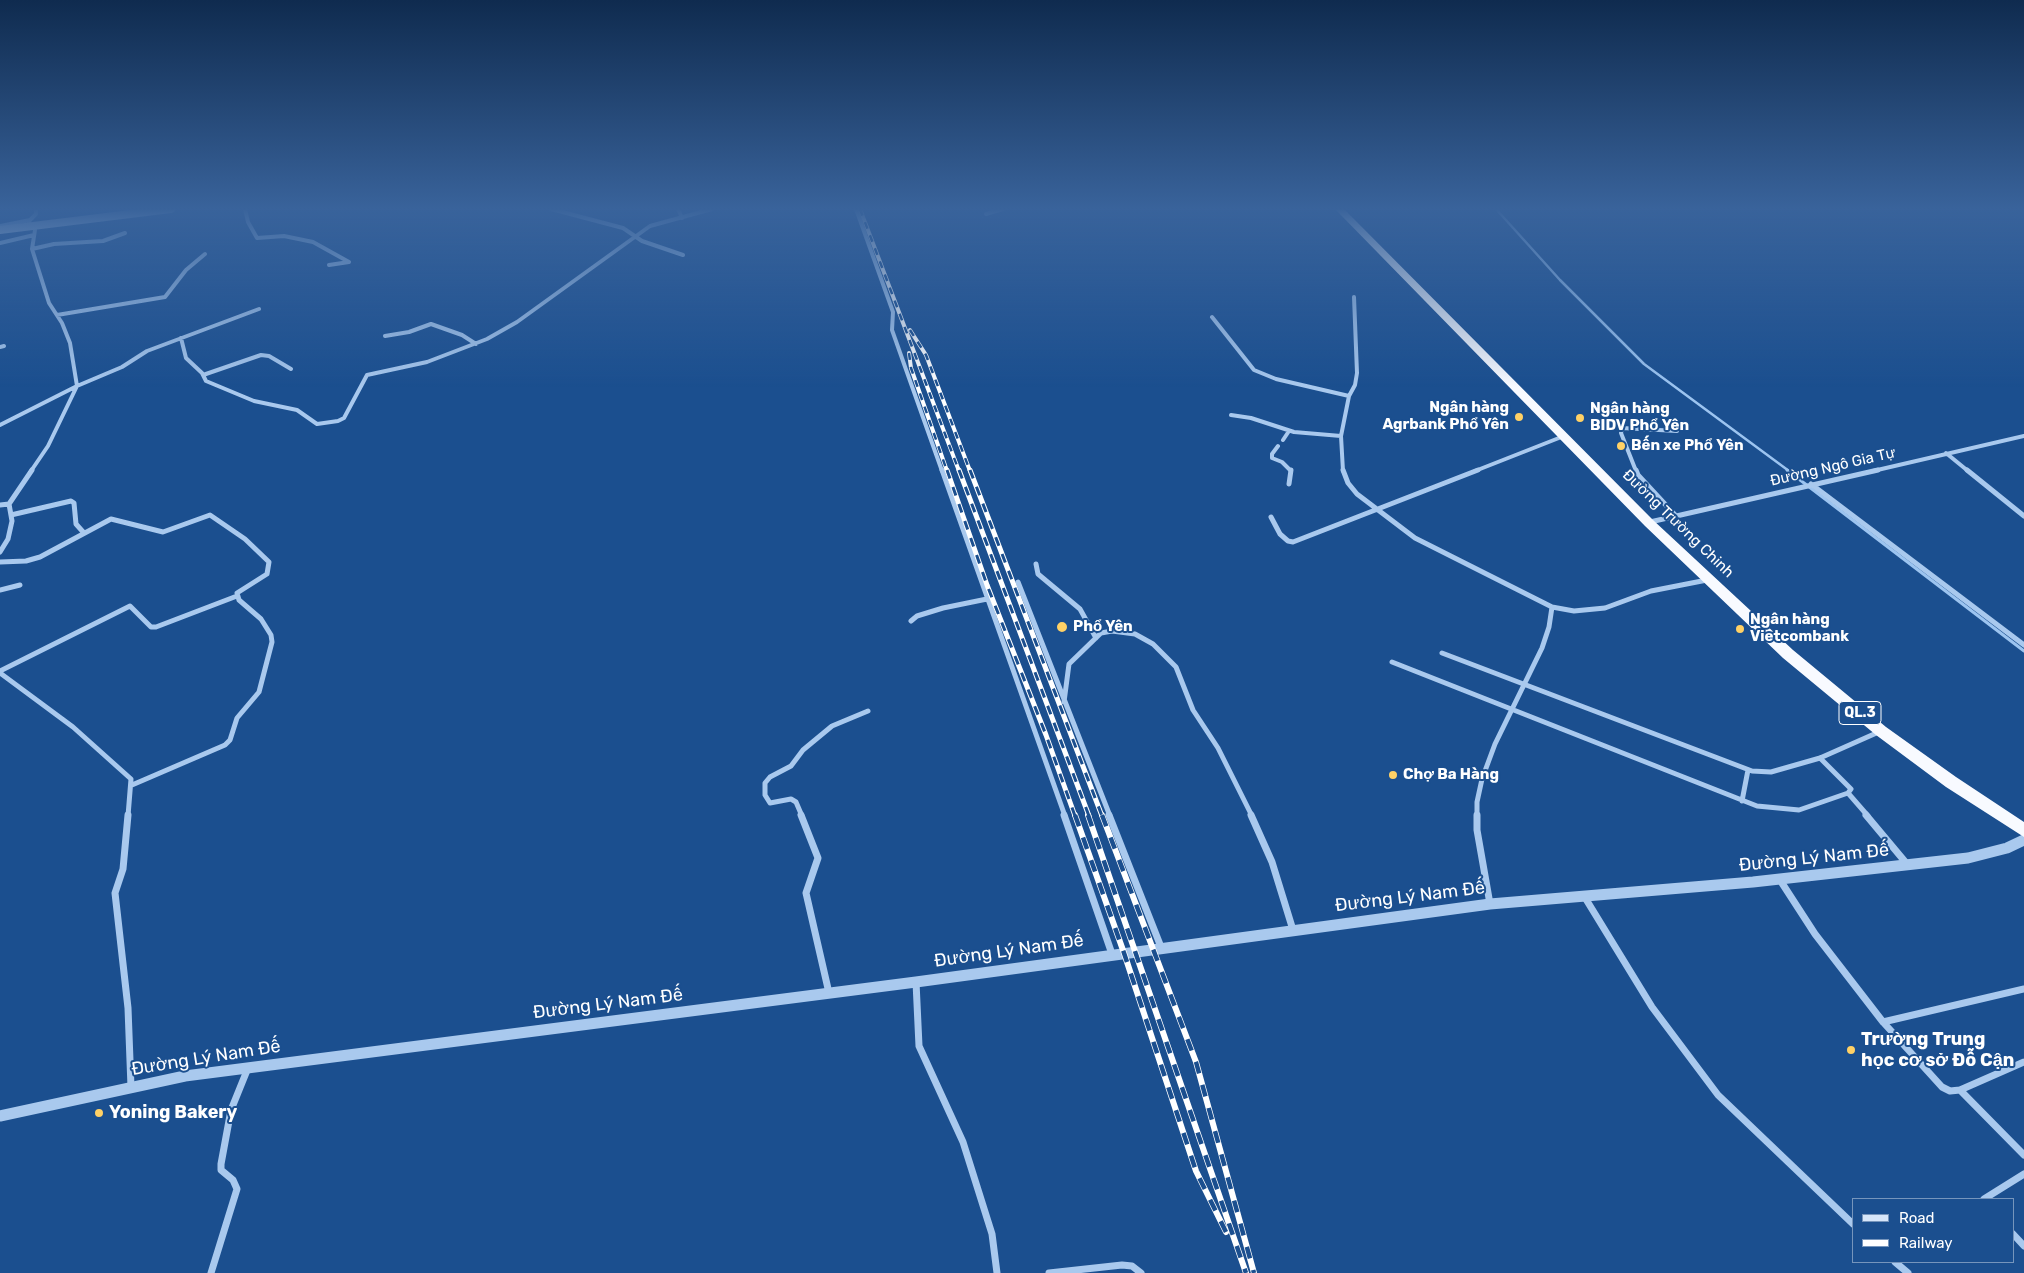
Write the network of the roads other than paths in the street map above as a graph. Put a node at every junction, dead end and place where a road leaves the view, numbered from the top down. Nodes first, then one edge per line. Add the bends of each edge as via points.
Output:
1 (38, 268) edge
2 (188, 268) edge
3 (591, 268) edge
4 (877, 268) edge
5 (1398, 268) edge
6 (1354, 297) dead end
7 (259, 309) dead end
8 (57, 315) junction
9 (1212, 317) dead end
10 (385, 336) dead end
11 (181, 338) junction
12 (476, 344) junction
13 (290, 369) dead end
14 (203, 375) junction
15 (77, 386) junction
16 (1349, 396) junction
17 (1232, 414) dead end
18 (0, 426) edge
19 (1289, 431) junction
20 (1677, 431) dead end
21 (1341, 436) junction
22 (1564, 436) junction
23 (2024, 436) edge
24 (1284, 440) dead end
25 (1278, 446) dead end
26 (1946, 453) junction
27 (1289, 484) dead end
28 (1810, 484) junction
29 (9, 504) junction
30 (0, 505) edge
31 (1374, 509) junction
32 (11, 515) junction
33 (1676, 516) junction
34 (2024, 516) edge
35 (1271, 517) dead end
36 (1649, 523) junction
37 (84, 533) junction
38 (0, 552) edge
39 (0, 562) edge
40 (1036, 564) dead end
41 (1710, 579) junction
42 (1018, 582) dead end
43 (20, 585) dead end
44 (0, 590) edge
45 (237, 596) junction
46 (987, 599) junction
47 (1552, 607) junction
48 (911, 621) dead end
49 (1096, 638) junction
50 (2024, 645) edge
51 (1442, 653) dead end
52 (1392, 662) dead end
53 (0, 672) edge
54 (1525, 684) junction
55 (1064, 702) junction
56 (1513, 709) junction
57 (868, 711) dead end
58 (1881, 731) junction
59 (1820, 758) junction
60 (1748, 770) junction
61 (132, 785) junction
62 (1848, 793) junction
63 (1742, 802) junction
64 (2024, 830) edge
65 (2024, 840) edge
66 (1908, 866) junction
67 (1780, 880) junction
68 (1584, 896) junction
69 (1490, 904) junction
70 (1293, 930) junction
71 (1161, 947) junction
72 (1112, 954) junction
73 (916, 982) junction
74 (2024, 989) edge
75 (829, 993) junction
76 (1883, 1022) junction
77 (2024, 1062) edge
78 (248, 1068) junction
79 (131, 1087) junction
80 (1960, 1090) junction
81 (0, 1116) edge
82 (2024, 1155) edge
83 (2024, 1174) edge
84 (1986, 1198) edge
85 (1852, 1223) edge
86 (2014, 1235) edge
87 (2024, 1246) edge
88 (1896, 1263) edge
89 (210, 1273) edge
90 (997, 1273) edge
91 (1049, 1273) edge
92 (1140, 1273) edge
93 (1908, 1273) edge

1 - 8 street via 48,303
2 - 8 street via 165,297
3 - 12 street via 517,322
4 - 46 street via 893,312 892,330
5 - 22 highway, Đường Trường Chinh / QL.3
6 - 16 street via 1357,373
7 - 11 street
8 - 15 street via 70,343
9 - 16 street via 1254,370 1276,379
10 - 12 street via 431,324 462,335
11 - 14 street via 186,358
11 - 15 street
12 - 14 street via 415,366 367,375 344,418 325,424 317,424 297,410 254,401 206,381
13 - 14 street via 269,356 261,355
15 - 18 street
15 - 29 street via 48,446
16 - 21 street
17 - 19 street
19 - 21 street
19 - 24 street
20 - 33 street via 1628,427 1622,428 1621,433 1638,475
21 - 31 street via 1343,471 1348,483
22 - 31 street
22 - 36 highway, Đường Trường Chinh / QL.3
23 - 26 street, Đường Ngô Gia Tự
25 - 27 street via 1272,458 1290,470
26 - 28 street, Đường Ngô Gia Tự
26 - 34 street
28 - 33 street, Đường Ngô Gia Tự
28 - 50 street
29 - 30 street
29 - 32 street
31 - 35 street via 1293,542 1280,534
31 - 47 street via 1415,538
32 - 37 street via 71,501 74,503 76,524
32 - 38 street via 8,539
33 - 36 street, Đường Ngô Gia Tự
36 - 41 highway, Đường Trường Chinh / QL.3
37 - 39 street via 33,560
37 - 45 street via 111,519 163,532 214,516 245,539 270,566 265,575 240,589
40 - 49 street via 1038,574 1080,609
41 - 47 street via 1651,591 1605,608 1574,611
41 - 58 highway, Đường Trường Chinh / QL.3 via 1788,654
42 - 55 street
43 - 44 street
45 - 53 street via 156,627 151,627 130,606
45 - 61 street via 261,619 271,635 272,642 256,698 237,718 228,744
46 - 48 street via 939,609
46 - 72 street
47 - 54 street via 1542,648
49 - 55 street via 1069,664
49 - 70 street via 1112,631 1135,634 1167,656 1176,667 1193,710 1240,790 1272,862
51 - 54 street
52 - 56 street
53 - 61 street via 73,727 131,779
54 - 56 street
54 - 60 street
55 - 71 street
56 - 63 street
56 - 69 street via 1495,744 1477,802 1477,830
57 - 75 street via 832,726 803,750 790,766 765,783 765,794 770,803 791,799 796,802 818,858 806,893
58 - 59 street
58 - 64 highway, Đường Trường Chinh / QL.3
59 - 60 street via 1771,772
59 - 62 street via 1847,784 1851,789
60 - 63 street
61 - 79 street via 122,869 115,893 128,1008
62 - 63 street via 1799,810
62 - 66 street
65 - 66 street, Đường Lý Nam Đế via 1968,858
66 - 67 street, Đường Lý Nam Đế
67 - 68 street, Đường Lý Nam Đế
67 - 76 street via 1815,934
68 - 69 street, Đường Lý Nam Đế
68 - 85 street via 1652,1007 1718,1095
69 - 70 street, Đường Lý Nam Đế
70 - 71 street, Đường Lý Nam Đế
71 - 72 street, Đường Lý Nam Đế
72 - 73 street, Đường Lý Nam Đế
73 - 75 street, Đường Lý Nam Đế
73 - 90 street via 919,1046 963,1142 992,1234
74 - 76 street
75 - 78 street, Đường Lý Nam Đế
76 - 80 street via 1942,1087 1950,1091
77 - 80 street
78 - 79 street, Đường Lý Nam Đế
78 - 89 street via 231,1110 221,1164 221,1170 233,1180 236,1189
79 - 81 street, Đường Lý Nam Đế
80 - 82 street
83 - 84 street
86 - 87 street
88 - 93 street
91 - 92 street via 1122,1265 1132,1266

